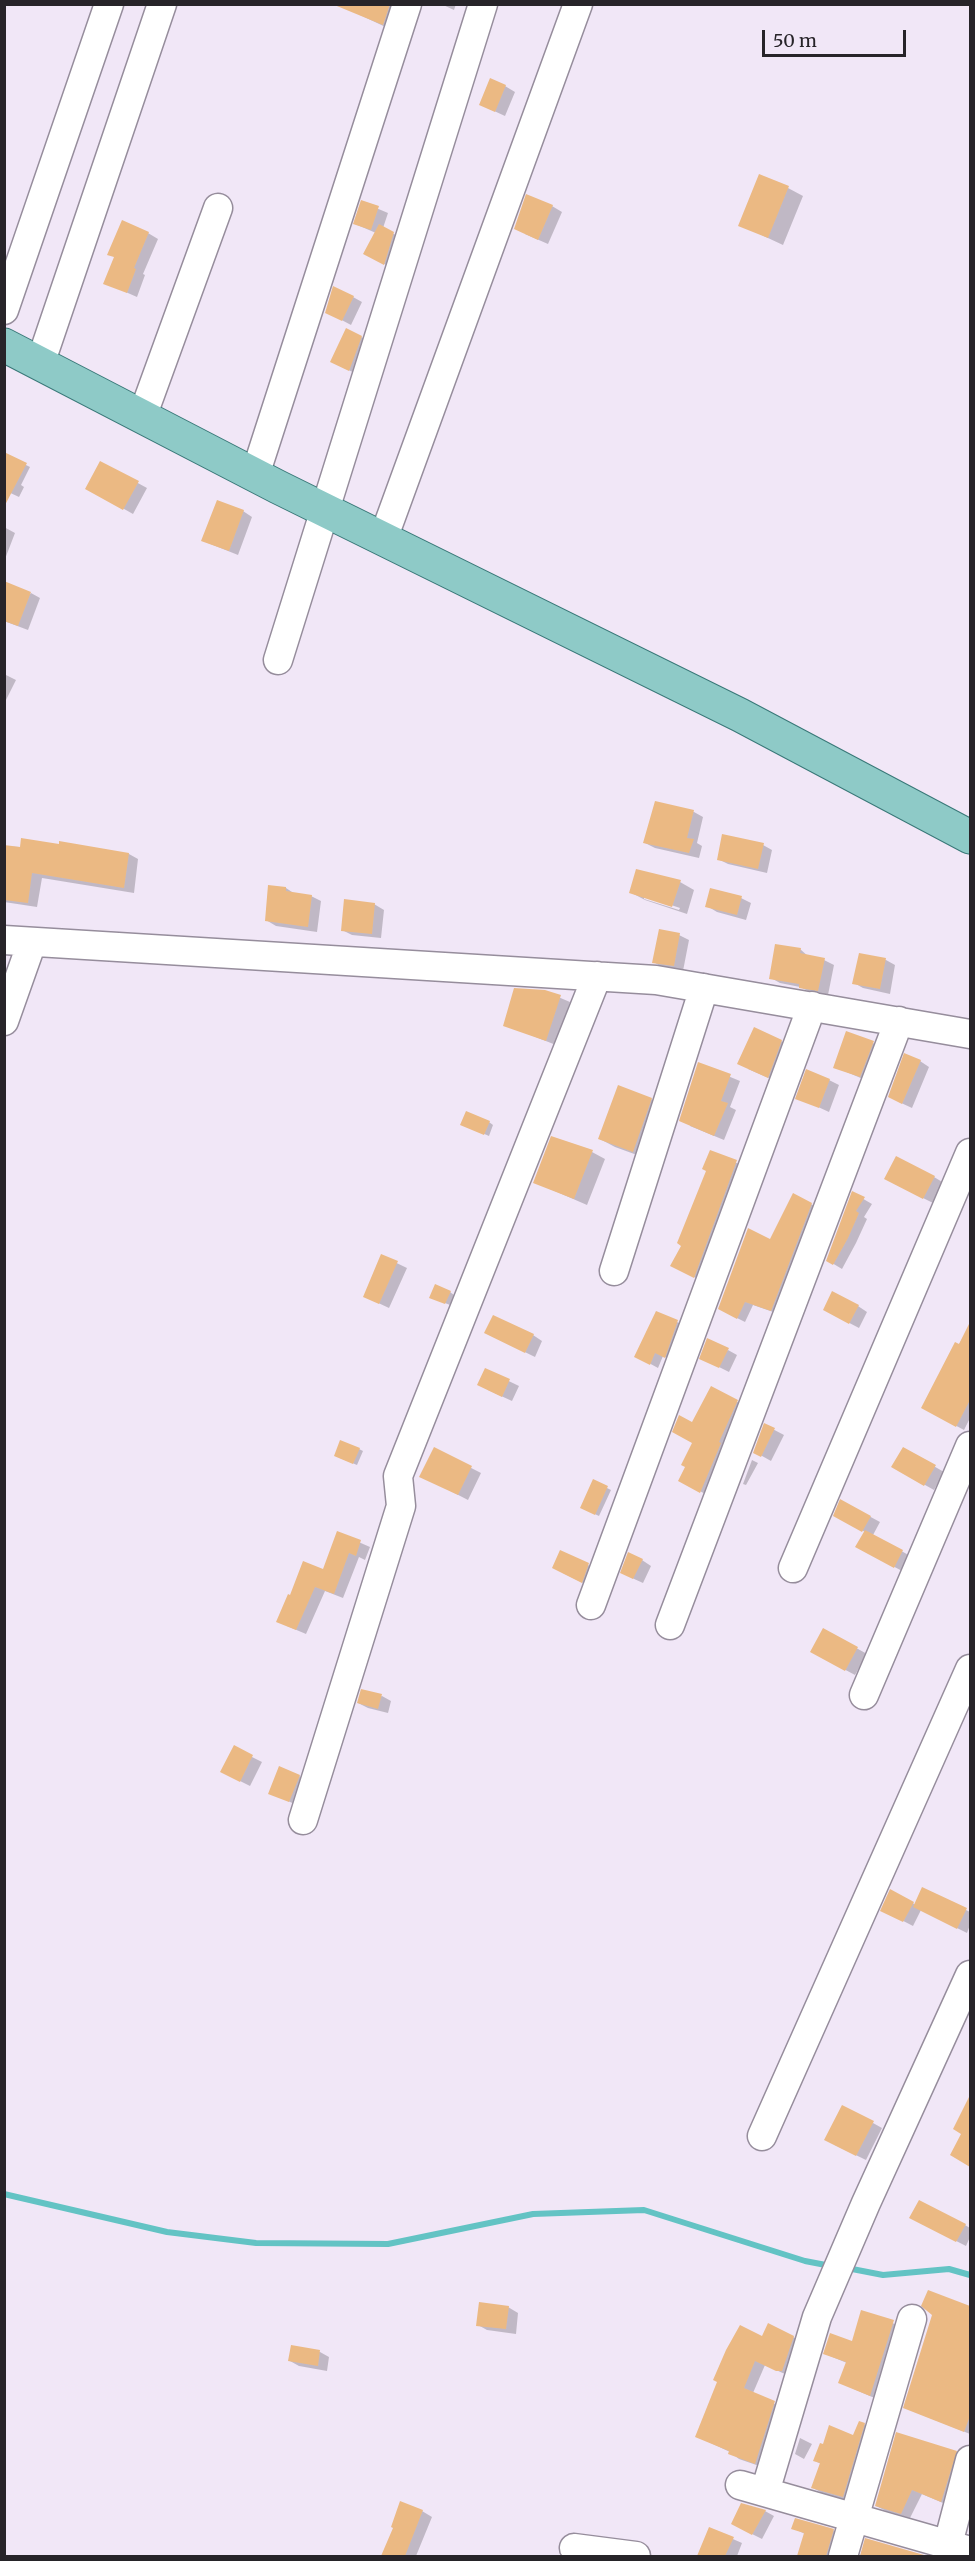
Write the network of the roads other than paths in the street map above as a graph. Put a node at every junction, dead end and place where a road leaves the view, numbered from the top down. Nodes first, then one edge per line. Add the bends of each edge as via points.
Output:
1 (109, 4) edge
2 (162, 4) edge
3 (408, 4) edge
4 (483, 4) edge
5 (578, 4) edge
6 (218, 208) dead end
7 (4, 310) edge
8 (4, 345) edge
9 (40, 364) junction
10 (142, 417) junction
11 (255, 475) junction
12 (326, 511) junction
13 (383, 539) junction
14 (278, 660) dead end
15 (970, 837) edge
16 (18, 941) edge
17 (597, 976) junction
18 (704, 988) junction
19 (812, 1006) junction
20 (4, 1021) edge
21 (898, 1021) junction
22 (970, 1034) edge
23 (970, 1153) edge
24 (614, 1271) dead end
25 (970, 1446) edge
26 (793, 1568) dead end
27 (591, 1605) dead end
28 (670, 1625) dead end
29 (970, 1669) edge
30 (864, 1695) dead end
31 (303, 1820) dead end
32 (970, 1975) edge
33 (762, 2136) dead end
34 (912, 2319) dead end
35 (970, 2460) edge
36 (854, 2517) junction
37 (574, 2548) dead end
38 (959, 2548) edge
39 (636, 2556) edge
40 (843, 2556) edge

1 - 7 street
2 - 9 street
3 - 11 street
4 - 12 street
5 - 13 street
6 - 10 street
8 - 9 main road
9 - 10 main road
10 - 11 main road
11 - 12 main road
12 - 13 main road
12 - 14 street
13 - 15 main road via 740,715
16 - 17 street
16 - 20 street
17 - 18 street
17 - 31 street via 398,1476 401,1506
18 - 19 street
18 - 24 street
19 - 21 street
19 - 27 street
21 - 22 street
21 - 28 street
23 - 26 street
25 - 30 street
29 - 33 street
32 - 36 street via 838,2267 752,2488
34 - 36 street
35 - 38 street
36 - 38 street
36 - 40 street
37 - 39 street

